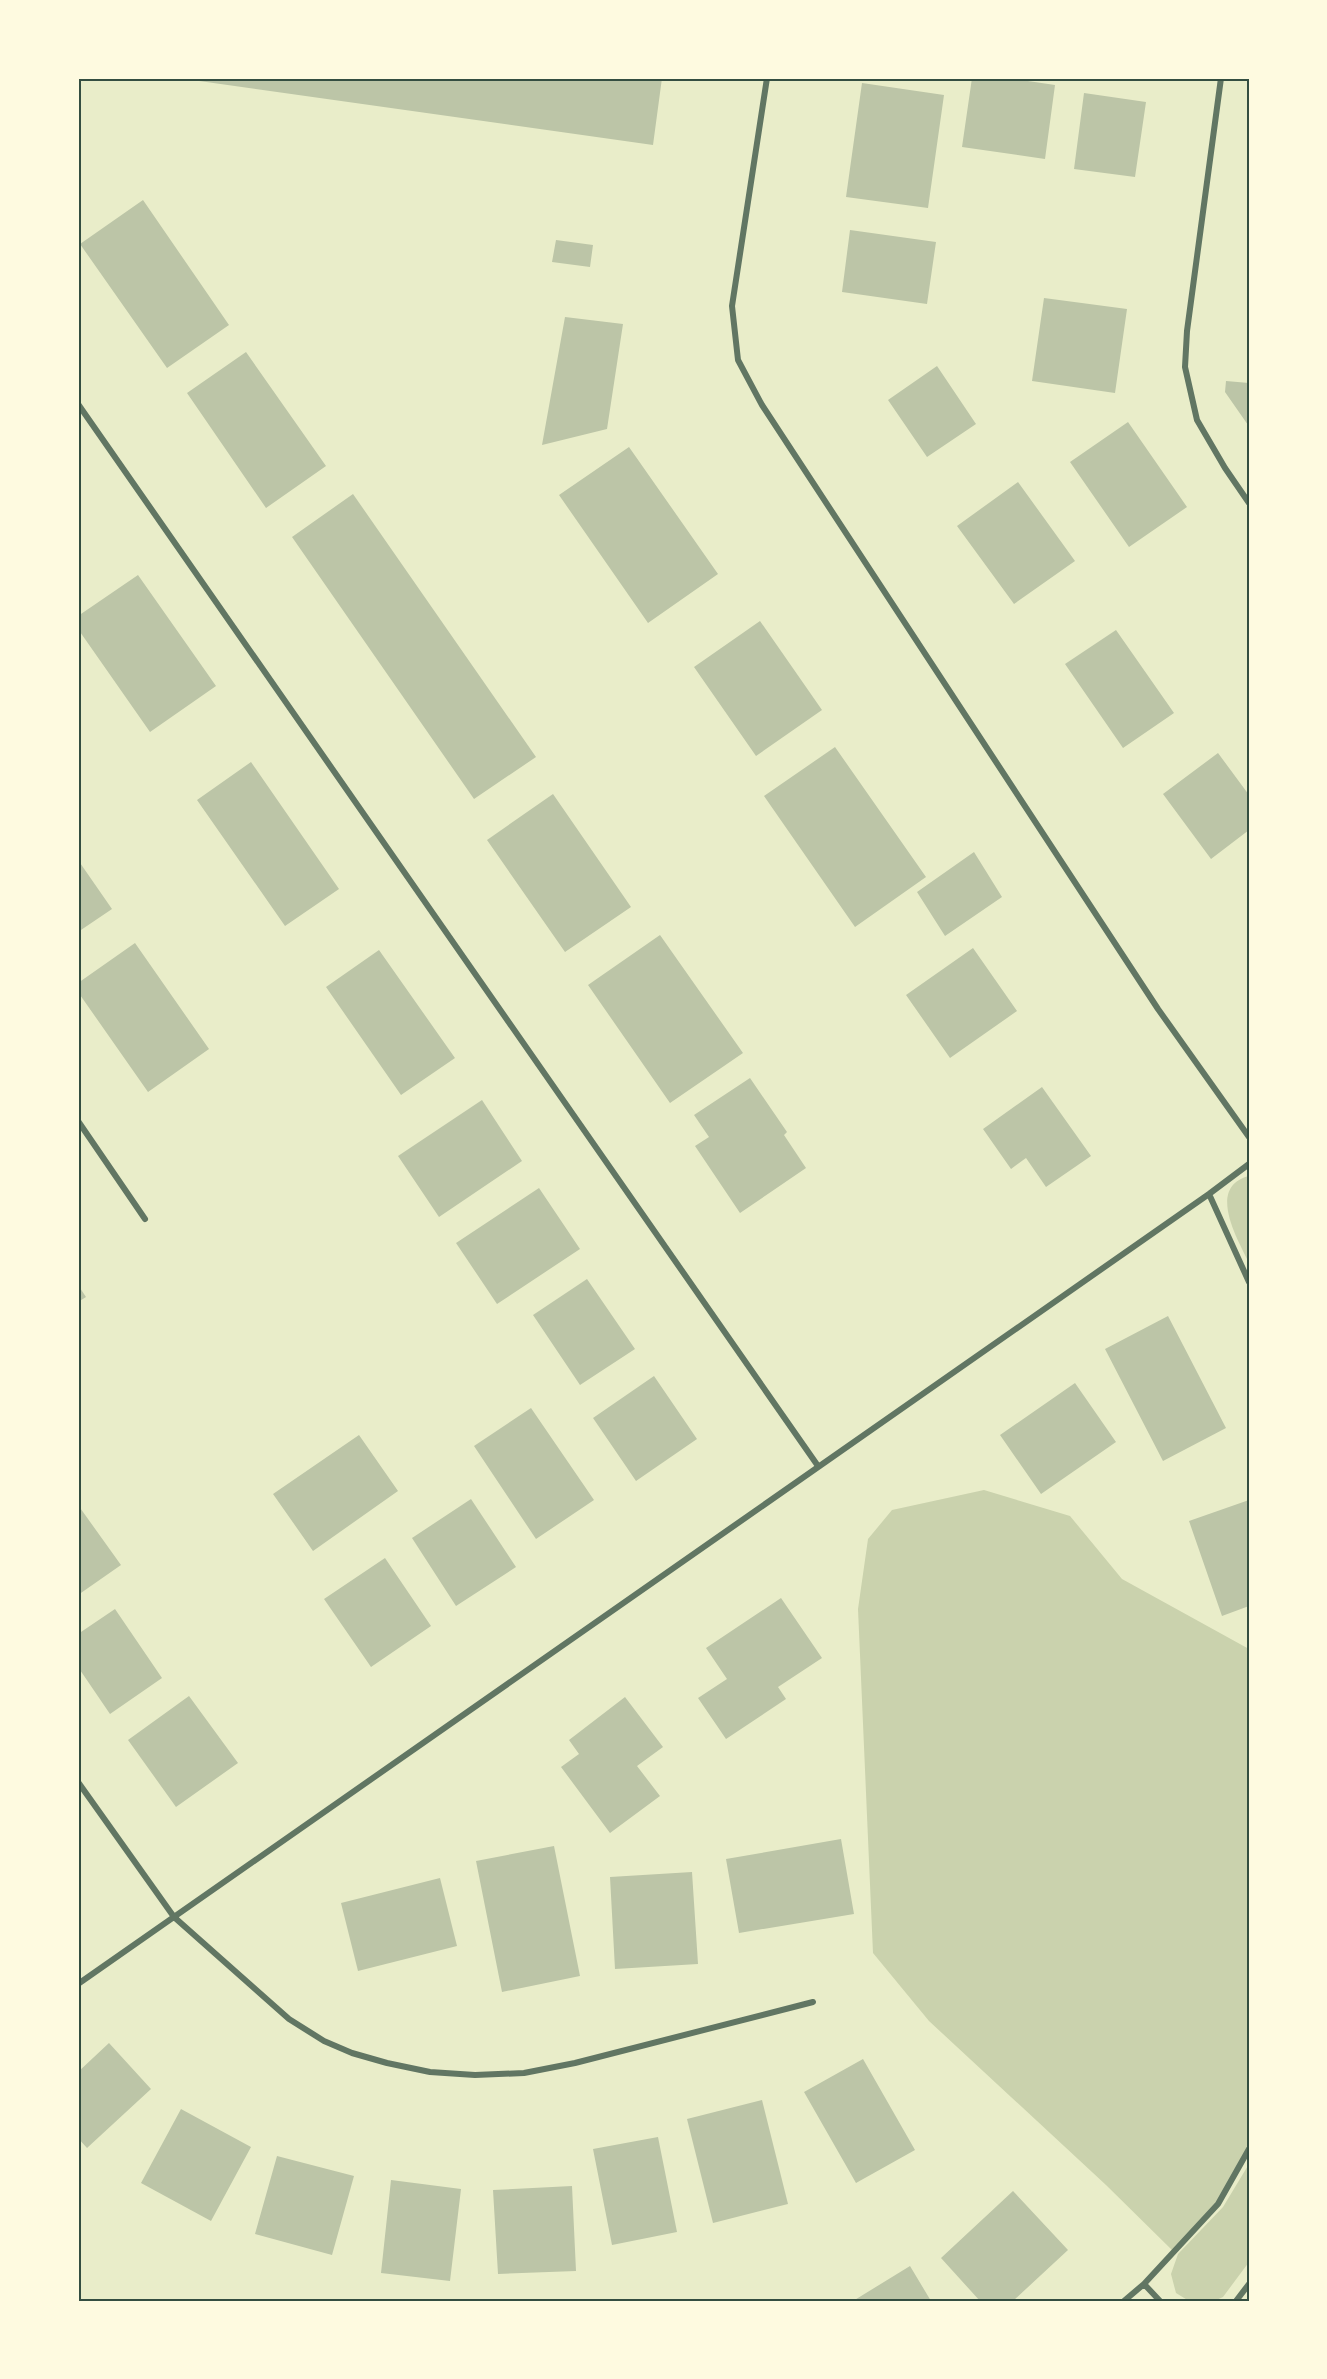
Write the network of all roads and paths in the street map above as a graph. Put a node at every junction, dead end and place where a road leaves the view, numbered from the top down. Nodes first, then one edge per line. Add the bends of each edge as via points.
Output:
1 (767, 78) edge
2 (1221, 78) edge
3 (78, 404) edge
4 (1249, 503) edge
5 (78, 1121) edge
6 (1249, 1137) edge
7 (1249, 1164) edge
8 (1209, 1194) junction
9 (145, 1219) dead end
10 (1249, 1282) edge
11 (818, 1466) junction
12 (78, 1782) edge
13 (174, 1917) junction
14 (78, 1984) edge
15 (813, 2002) dead end
16 (1249, 2149) edge
17 (1144, 2284) junction
18 (1249, 2284) edge
19 (1124, 2301) edge
20 (1160, 2301) edge
21 (1236, 2301) edge

1 - 6 street via 732,306 738,360 762,405 1158,1009
2 - 4 street via 1185,367 1197,420
3 - 11 street
5 - 9 street
7 - 8 street
8 - 10 street
8 - 11 street
11 - 13 street
12 - 13 street
13 - 14 street
13 - 15 street via 289,2019 324,2041 352,2053 430,2072 524,2073
16 - 17 street via 1218,2204
17 - 19 street
17 - 20 street
18 - 21 street

